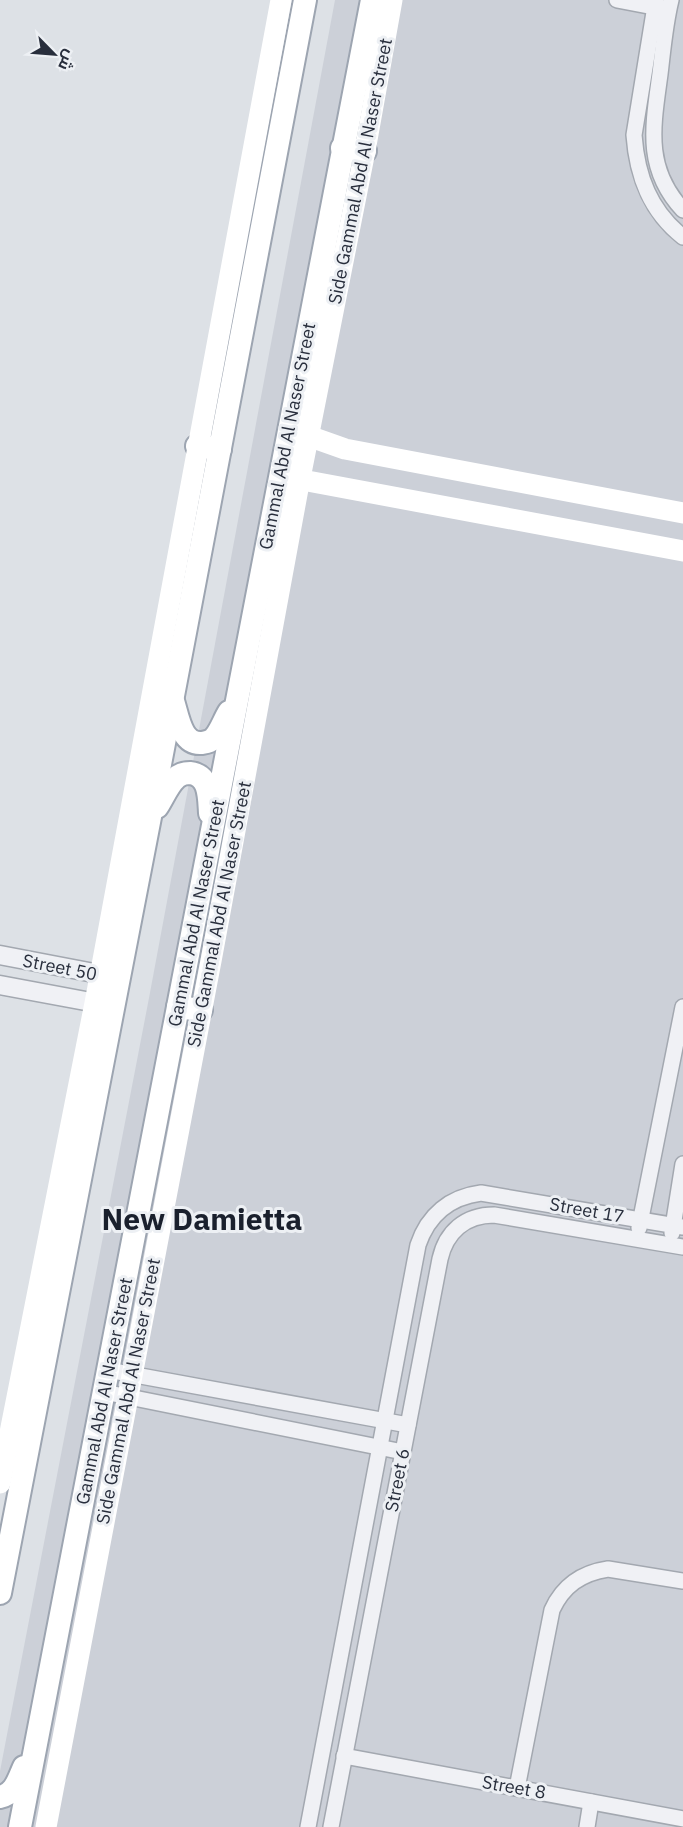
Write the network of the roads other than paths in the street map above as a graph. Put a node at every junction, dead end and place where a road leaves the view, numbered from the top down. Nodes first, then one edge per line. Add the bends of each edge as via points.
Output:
1 (281, 0) edge
2 (305, 0) edge
3 (372, 0) edge
4 (392, 0) edge
5 (617, 0) edge
6 (662, 4) edge
7 (353, 150) junction
8 (683, 210) edge
9 (683, 237) edge
10 (298, 433) junction
11 (208, 447) junction
12 (290, 477) junction
13 (683, 513) edge
14 (683, 551) edge
15 (238, 696) junction
16 (172, 697) junction
17 (150, 817) junction
18 (212, 829) junction
19 (0, 955) edge
20 (109, 976) junction
21 (0, 985) edge
22 (104, 1005) junction
23 (178, 1007) junction
24 (683, 1007) edge
25 (201, 1010) junction
26 (683, 1164) edge
27 (491, 1194) joint
28 (640, 1219) junction
29 (546, 1223) joint
30 (678, 1226) edge
31 (637, 1239) junction
32 (676, 1246) edge
33 (108, 1370) junction
34 (131, 1374) junction
35 (104, 1392) junction
36 (126, 1396) junction
37 (359, 1416) junction
38 (385, 1421) junction
39 (408, 1425) junction
40 (354, 1442) junction
41 (380, 1447) junction
42 (403, 1452) junction
43 (0, 1483) edge
44 (683, 1581) edge
45 (0, 1593) edge
46 (37, 1738) junction
47 (344, 1756) junction
48 (517, 1788) junction
49 (0, 1797) edge
50 (591, 1802) junction
51 (683, 1819) edge
52 (20, 1827) edge
53 (46, 1827) edge
54 (308, 1827) edge
55 (331, 1827) edge
56 (587, 1827) edge

1 - 11 main road
2 - 11 main road
3 - 7 main road, Gammal Abd Al Naser Street
4 - 7 main road, Side Gammal Abd Al Naser Street
5 - 6 street
6 - 8 street via 654,113 655,161 664,185
6 - 9 street via 634,135 638,169 651,200
7 - 10 main road, Gammal Abd Al Naser Street
10 - 12 main road, Gammal Abd Al Naser Street
10 - 13 main road via 345,449
11 - 16 main road
11 - 20 main road
12 - 14 main road
12 - 15 main road, Gammal Abd Al Naser Street
12 - 25 main road, Side Gammal Abd Al Naser Street
15 - 16 main road via 216,736 200,743 184,735
15 - 18 main road, Gammal Abd Al Naser Street
16 - 17 main road
17 - 18 main road via 175,778 193,774 207,786
17 - 20 main road
18 - 23 main road, Gammal Abd Al Naser Street
19 - 20 street, Street 50
20 - 22 main road
21 - 22 street, Street 50
22 - 43 main road
22 - 45 main road
23 - 25 main road
23 - 33 main road, Gammal Abd Al Naser Street
24 - 28 street
25 - 34 main road, Side Gammal Abd Al Naser Street
26 - 30 street
27 - 28 street, Street 17
27 - 38 street, Street 6 via 472,1194 454,1201 431,1219 421,1236
28 - 30 street, Street 17
28 - 31 street
29 - 31 street, Street 17
29 - 39 street, Street 6 via 485,1215 469,1220 449,1236 440,1259
30 - 32 street
31 - 32 street, Street 17
33 - 34 street
33 - 35 main road, Gammal Abd Al Naser Street
34 - 36 main road, Side Gammal Abd Al Naser Street
34 - 37 street
35 - 36 street
35 - 46 main road, Gammal Abd Al Naser Street
36 - 40 street
36 - 53 main road, Side Gammal Abd Al Naser Street
37 - 38 street
37 - 40 street
38 - 39 street
38 - 41 street, Street 6
39 - 42 street, Street 6
40 - 41 street
41 - 42 street
41 - 54 street, Street 6
42 - 47 street, Street 6
44 - 48 street via 608,1569 578,1578 562,1592 552,1610
46 - 49 main road via 13,1790
46 - 52 main road, Gammal Abd Al Naser Street
47 - 48 street, Street 8
47 - 55 street, Street 6
48 - 50 street, Street 8
50 - 51 street, Street 8
50 - 56 street

